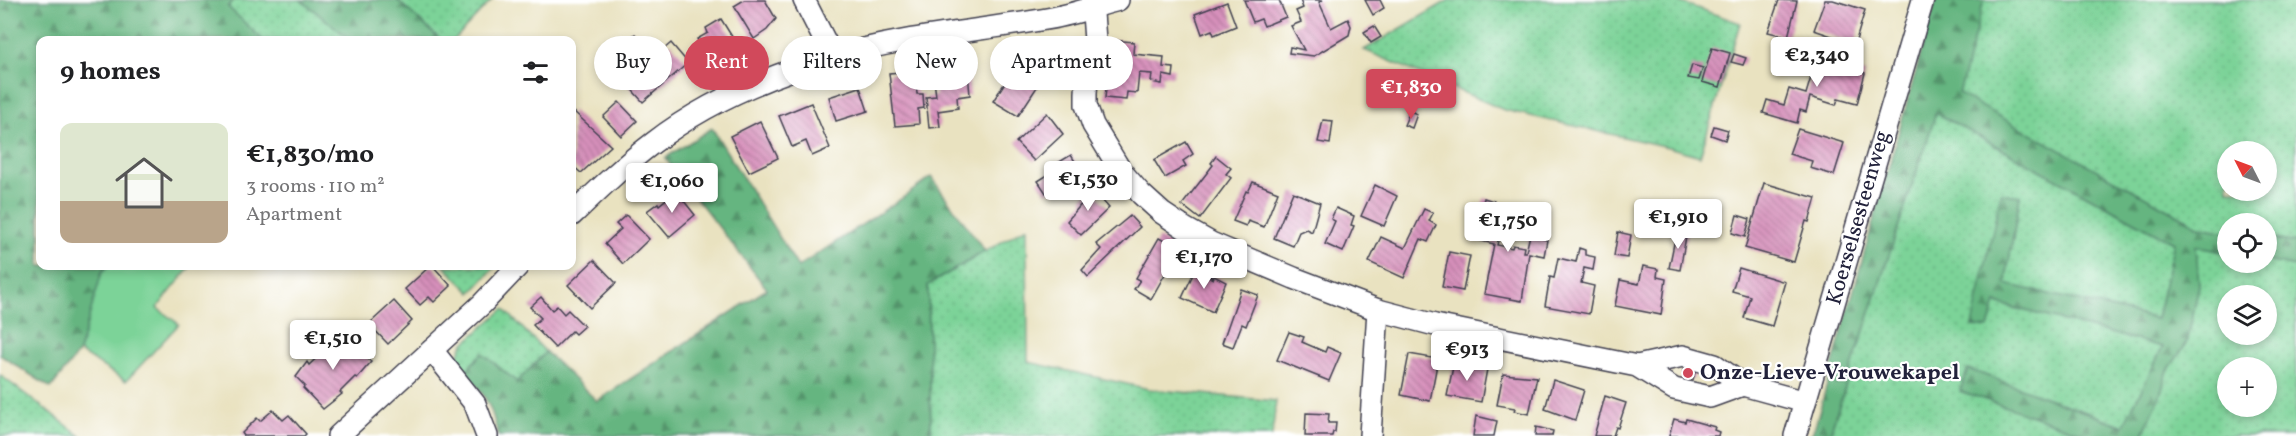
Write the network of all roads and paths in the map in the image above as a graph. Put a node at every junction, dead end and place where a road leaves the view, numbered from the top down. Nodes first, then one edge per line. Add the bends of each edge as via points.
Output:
1 (804, 0) edge
2 (1118, 0) edge
3 (1923, 0) edge
4 (1092, 4) edge
5 (822, 36) edge
6 (882, 46) edge
7 (781, 75) edge
8 (576, 211) edge
9 (514, 270) edge
10 (1378, 310) junction
11 (432, 350) junction
12 (1637, 366) junction
13 (1743, 385) junction
14 (1805, 402) junction
15 (338, 436) edge
16 (487, 436) edge
17 (1370, 436) edge
18 (1795, 436) edge

1 - 5 street
2 - 4 street
3 - 14 street, Koerselsesteenweg
4 - 6 street via 1055,18
4 - 10 street via 1096,54 1087,79 1086,105 1106,149 1141,194 1162,213 1211,243
7 - 8 street via 677,126 626,165
9 - 11 street
10 - 12 street
10 - 17 street
11 - 15 street
11 - 16 street via 475,404
12 - 13 street via 1683,356 1715,365
12 - 13 street via 1674,389 1710,397
13 - 14 street
14 - 18 street, Koerselsesteenweg

